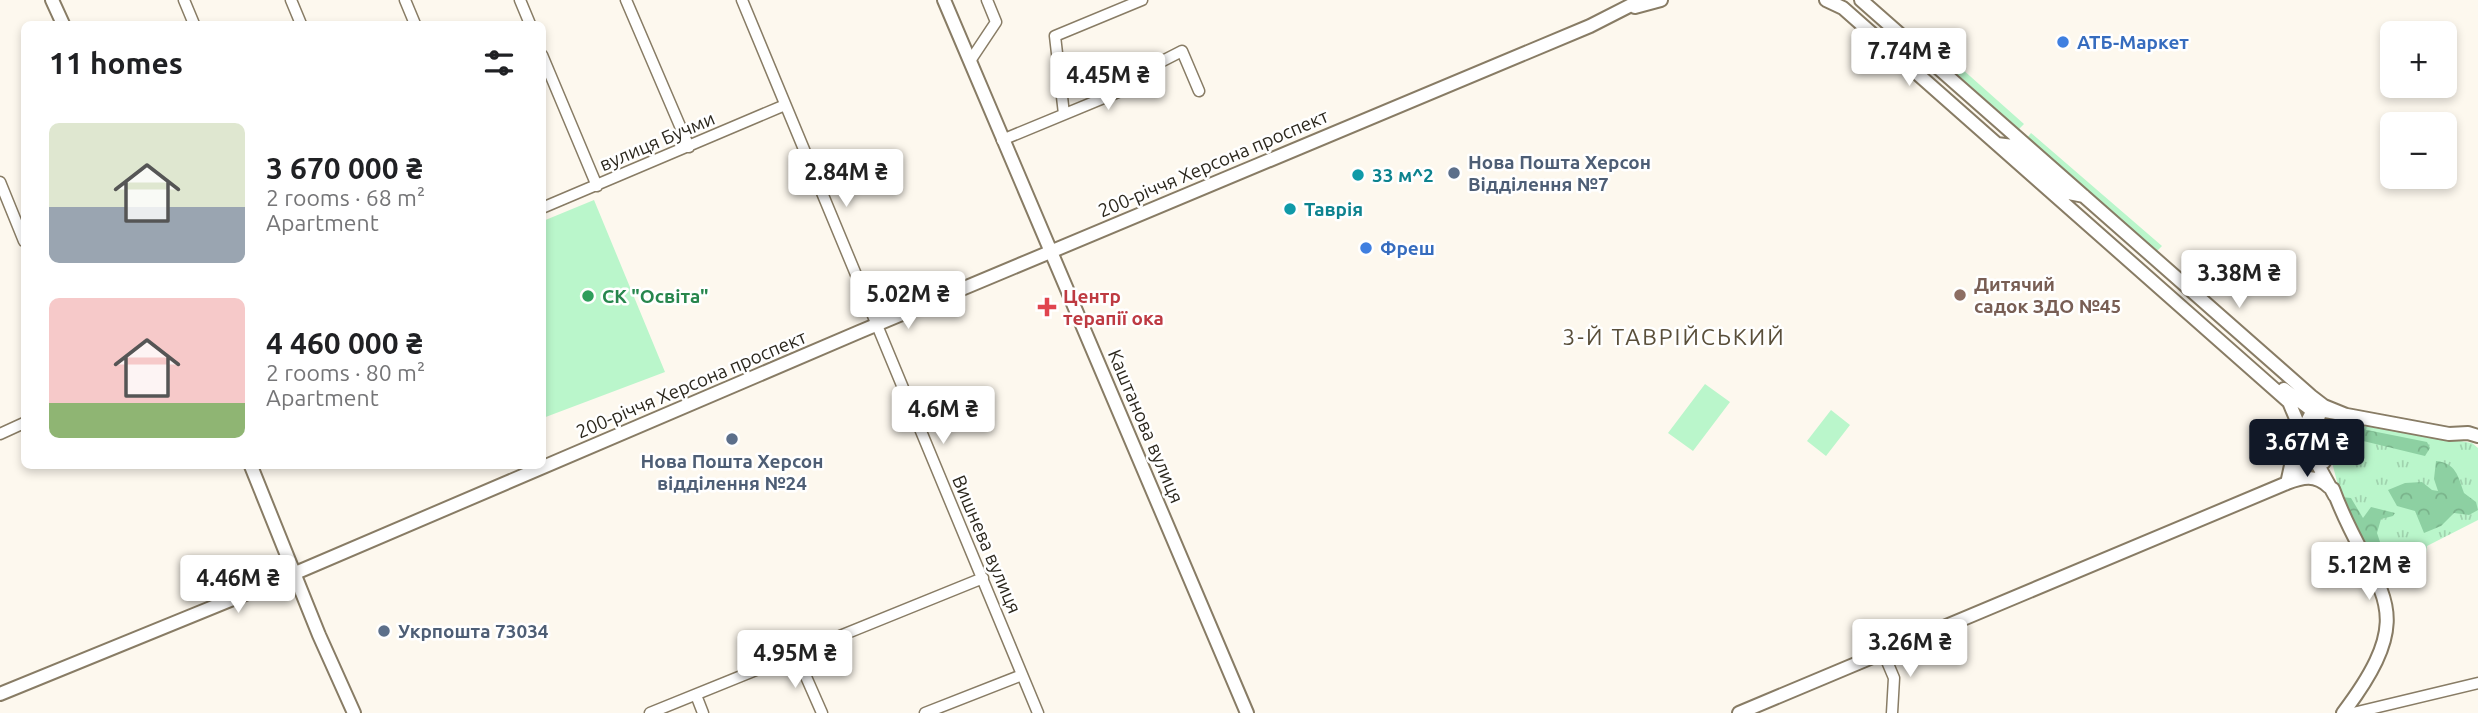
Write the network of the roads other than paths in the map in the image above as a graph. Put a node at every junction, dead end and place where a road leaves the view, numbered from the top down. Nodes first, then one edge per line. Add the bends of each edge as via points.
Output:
1 (52, 0) edge
2 (184, 0) edge
3 (290, 0) edge
4 (405, 0) edge
5 (520, 0) edge
6 (626, 0) edge
7 (742, 0) edge
8 (944, 0) edge
9 (987, 0) edge
10 (1142, 0) edge
11 (1641, 0) edge
12 (1661, 0) edge
13 (1826, 0) edge
14 (1861, 0) edge
15 (1628, 9) junction
16 (62, 21) edge
17 (193, 21) edge
18 (300, 21) edge
19 (414, 21) edge
20 (529, 21) edge
21 (970, 61) junction
22 (546, 65) edge
23 (1938, 70) junction
24 (1199, 91) dead end
25 (785, 105) junction
26 (1064, 114) junction
27 (1002, 140) junction
28 (1997, 144) junction
29 (689, 147) junction
30 (0, 182) edge
31 (597, 186) junction
32 (2087, 197) junction
33 (546, 206) edge
34 (21, 234) edge
35 (1053, 253) junction
36 (875, 326) junction
37 (2311, 396) junction
38 (2351, 417) junction
39 (2310, 419) junction
40 (21, 424) edge
41 (2475, 431) edge
42 (0, 433) edge
43 (2302, 444) junction
44 (546, 466) edge
45 (252, 469) edge
46 (539, 469) edge
47 (2287, 482) junction
48 (2335, 495) junction
49 (295, 573) junction
50 (983, 578) junction
51 (1883, 652) junction
52 (796, 654) junction
53 (1022, 675) junction
54 (2478, 683) edge
55 (0, 694) edge
56 (696, 695) junction
57 (2348, 712) edge
58 (354, 713) edge
59 (653, 713) edge
60 (704, 713) edge
61 (822, 713) edge
62 (925, 713) edge
63 (1038, 713) edge
64 (1247, 713) edge
65 (1739, 713) edge
66 (1892, 713) edge

1 - 16 street
2 - 17 street
3 - 18 street
4 - 19 street
5 - 20 street
6 - 29 street
7 - 25 street, Вишнева вулиця
8 - 21 street, Каштанова вулиця
9 - 21 street via 996,22
10 - 26 street via 1055,36
11 - 15 street
12 - 15 street
13 - 28 street via 1843,8
14 - 23 street
15 - 35 street, 200-річчя Херсона проспект
21 - 27 street, Каштанова вулиця
22 - 31 street
23 - 28 street via 1939,82 1995,131
23 - 32 street
24 - 26 street via 1182,51 1143,71 1140,83
25 - 29 street, вулиця Бучми
25 - 36 street, Вишнева вулиця
26 - 27 street
27 - 35 street, Каштанова вулиця
28 - 32 street via 2013,146 2064,192
28 - 39 street via 2222,345 2239,351
29 - 31 street, вулиця Бучми
30 - 34 street
31 - 33 street, вулиця Бучми
32 - 37 street
35 - 36 street, 200-річчя Херсона проспект
35 - 64 street, Каштанова вулиця
36 - 44 street, 200-річчя Херсона проспект
36 - 50 street, Вишнева вулиця
37 - 38 street
37 - 39 street
38 - 39 street
38 - 41 street via 2449,434
39 - 43 street
39 - 43 street
39 - 48 street
40 - 42 street
43 - 47 street via 2302,465
43 - 48 street
45 - 49 street
46 - 49 street, 200-річчя Херсона проспект
47 - 48 street via 2317,479
47 - 51 street
48 - 57 street via 2383,592 2388,614 2381,652
49 - 55 street, 200-річчя Херсона проспект
49 - 58 street
50 - 52 street
50 - 53 street, Вишнева вулиця
51 - 65 street
51 - 66 street via 1894,677
52 - 56 street
52 - 61 street
53 - 62 street
53 - 63 street, Вишнева вулиця
54 - 57 street
56 - 59 street
56 - 60 street

